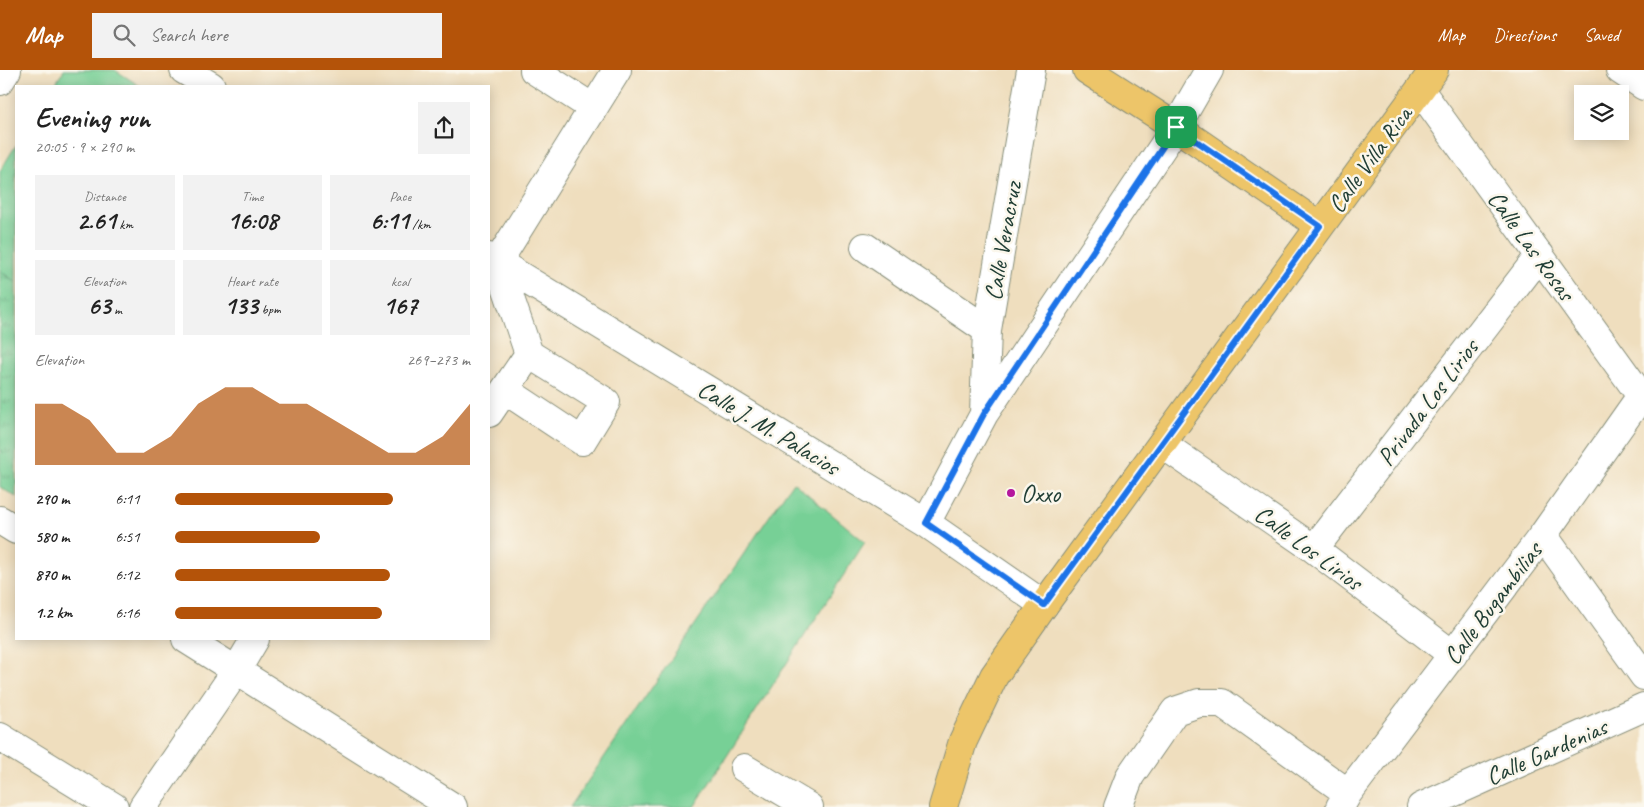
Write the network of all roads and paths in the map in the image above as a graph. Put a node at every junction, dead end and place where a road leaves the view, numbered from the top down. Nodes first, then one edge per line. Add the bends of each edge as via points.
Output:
1 (8, 70) edge
2 (184, 70) edge
3 (534, 70) edge
4 (618, 70) edge
5 (1031, 70) edge
6 (1087, 70) edge
7 (1209, 70) edge
8 (1620, 70) edge
9 (1427, 80) edge
10 (0, 82) edge
11 (209, 85) edge
12 (1644, 86) edge
13 (593, 108) junction
14 (1176, 127) junction
15 (1320, 226) junction
16 (865, 247) dead end
17 (1540, 255) junction
18 (492, 265) edge
19 (987, 330) junction
20 (529, 354) junction
21 (504, 390) junction
22 (1643, 398) edge
23 (490, 411) edge
24 (984, 414) junction
25 (1162, 444) junction
26 (0, 520) edge
27 (926, 523) junction
28 (15, 529) edge
29 (1543, 535) junction
30 (1314, 549) junction
31 (1044, 605) junction
32 (188, 640) edge
33 (254, 640) edge
34 (1453, 654) junction
35 (236, 671) junction
36 (1644, 676) edge
37 (1644, 706) edge
38 (0, 737) edge
39 (744, 768) dead end
40 (1344, 800) edge
41 (114, 807) edge
42 (143, 807) edge
43 (453, 807) edge
44 (809, 807) edge
45 (943, 807) edge
46 (1118, 807) edge
47 (1421, 807) edge

1 - 10 street
2 - 11 street
3 - 13 street
4 - 13 street
5 - 19 street, Calle Veracruz
6 - 14 main road
7 - 14 street
8 - 12 street
9 - 15 main road, Calle Villa Rica
9 - 17 street, Calle Las Rosas
13 - 18 street
14 - 15 main road
14 - 24 street
15 - 25 main road, Calle Villa Rica
16 - 19 street
17 - 22 street, Calle Las Rosas
17 - 30 street, Privada Los Lirios
18 - 20 street
18 - 27 street, Calle J. M. Palacios
19 - 24 street, Calle Veracruz
20 - 21 street
20 - 21 street via 606,402 582,441
21 - 23 street
22 - 29 street, Calle Bugambilias
24 - 27 street
25 - 30 street, Calle Los Lirios
25 - 31 main road, Calle Villa Rica
26 - 28 street
27 - 31 street, Calle J. M. Palacios
29 - 34 street, Calle Bugambilias
29 - 36 street
30 - 34 street, Calle Los Lirios
31 - 45 main road, Calle Villa Rica via 994,676 963,741
32 - 35 street
33 - 35 street
34 - 40 street, Calle Bugambilias
35 - 42 street
35 - 43 street
37 - 47 street, Calle Gardenias
38 - 41 street
39 - 44 street
40 - 46 street via 1222,703 1198,703 1175,711 1130,776

